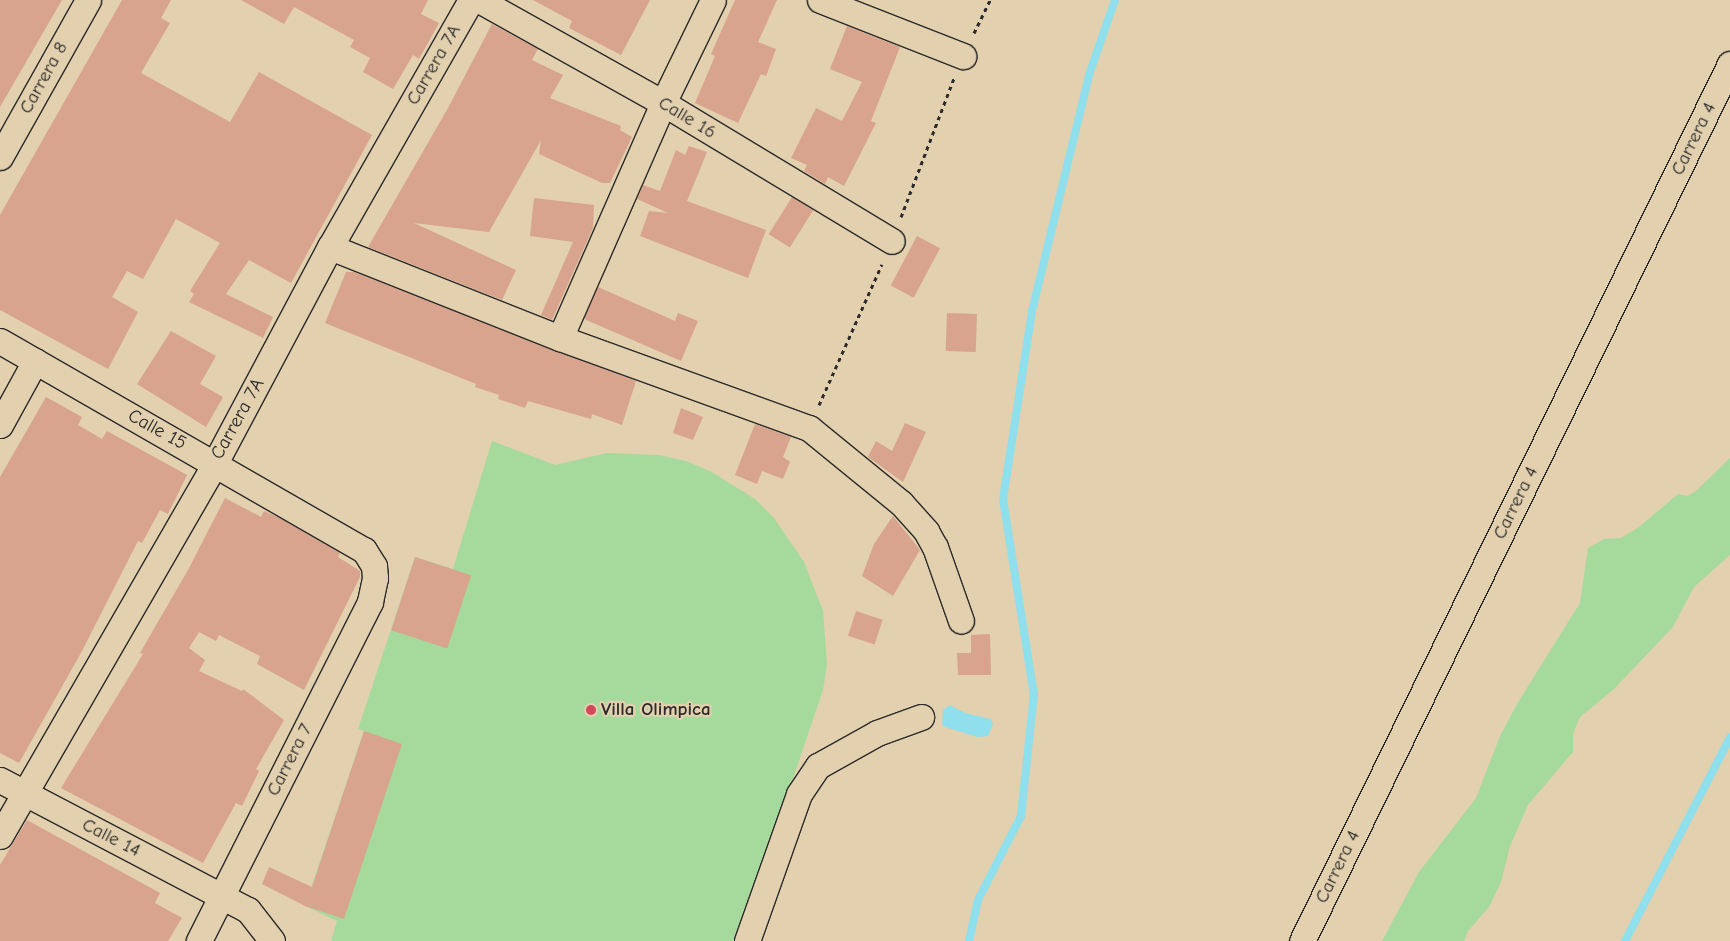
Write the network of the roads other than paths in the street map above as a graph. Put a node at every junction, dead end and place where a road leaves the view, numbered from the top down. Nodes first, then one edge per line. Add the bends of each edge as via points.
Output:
1 (88, 0) edge
2 (471, 0) edge
3 (479, 0) edge
4 (713, 0) edge
5 (820, 0) edge
6 (963, 56) dead end
7 (1730, 64) edge
8 (663, 103) junction
9 (0, 157) edge
10 (892, 241) dead end
11 (330, 247) junction
12 (560, 338) junction
13 (0, 341) edge
14 (35, 361) junction
15 (0, 424) edge
16 (215, 463) junction
17 (375, 578) joint
18 (961, 621) dead end
19 (921, 716) dead end
20 (0, 780) edge
21 (24, 793) junction
22 (0, 836) edge
23 (222, 896) junction
24 (199, 941) edge
25 (272, 941) edge
26 (747, 941) edge
27 (1302, 941) edge

1 - 9 street, Carrera 8
2 - 11 street, Carrera 7A
3 - 8 street, Calle 16
4 - 8 street
5 - 6 street
7 - 27 street, Carrera 4
8 - 10 street, Calle 16
8 - 12 street
11 - 12 street
11 - 16 street, Carrera 7A
12 - 18 street via 809,428 901,503 926,531 935,547
13 - 14 street, Calle 15
14 - 15 street
14 - 16 street, Calle 15
16 - 17 street, Calle 15 via 364,550 374,566
16 - 21 street, Carrera 7A
17 - 23 street, Carrera 7 via 370,602
19 - 26 street via 877,733 818,766 799,794
20 - 21 street, Calle 14
21 - 22 street, Carrera 7A
21 - 23 street, Calle 14
23 - 24 street, Carrera 7
23 - 25 street, Calle 14 via 248,910

